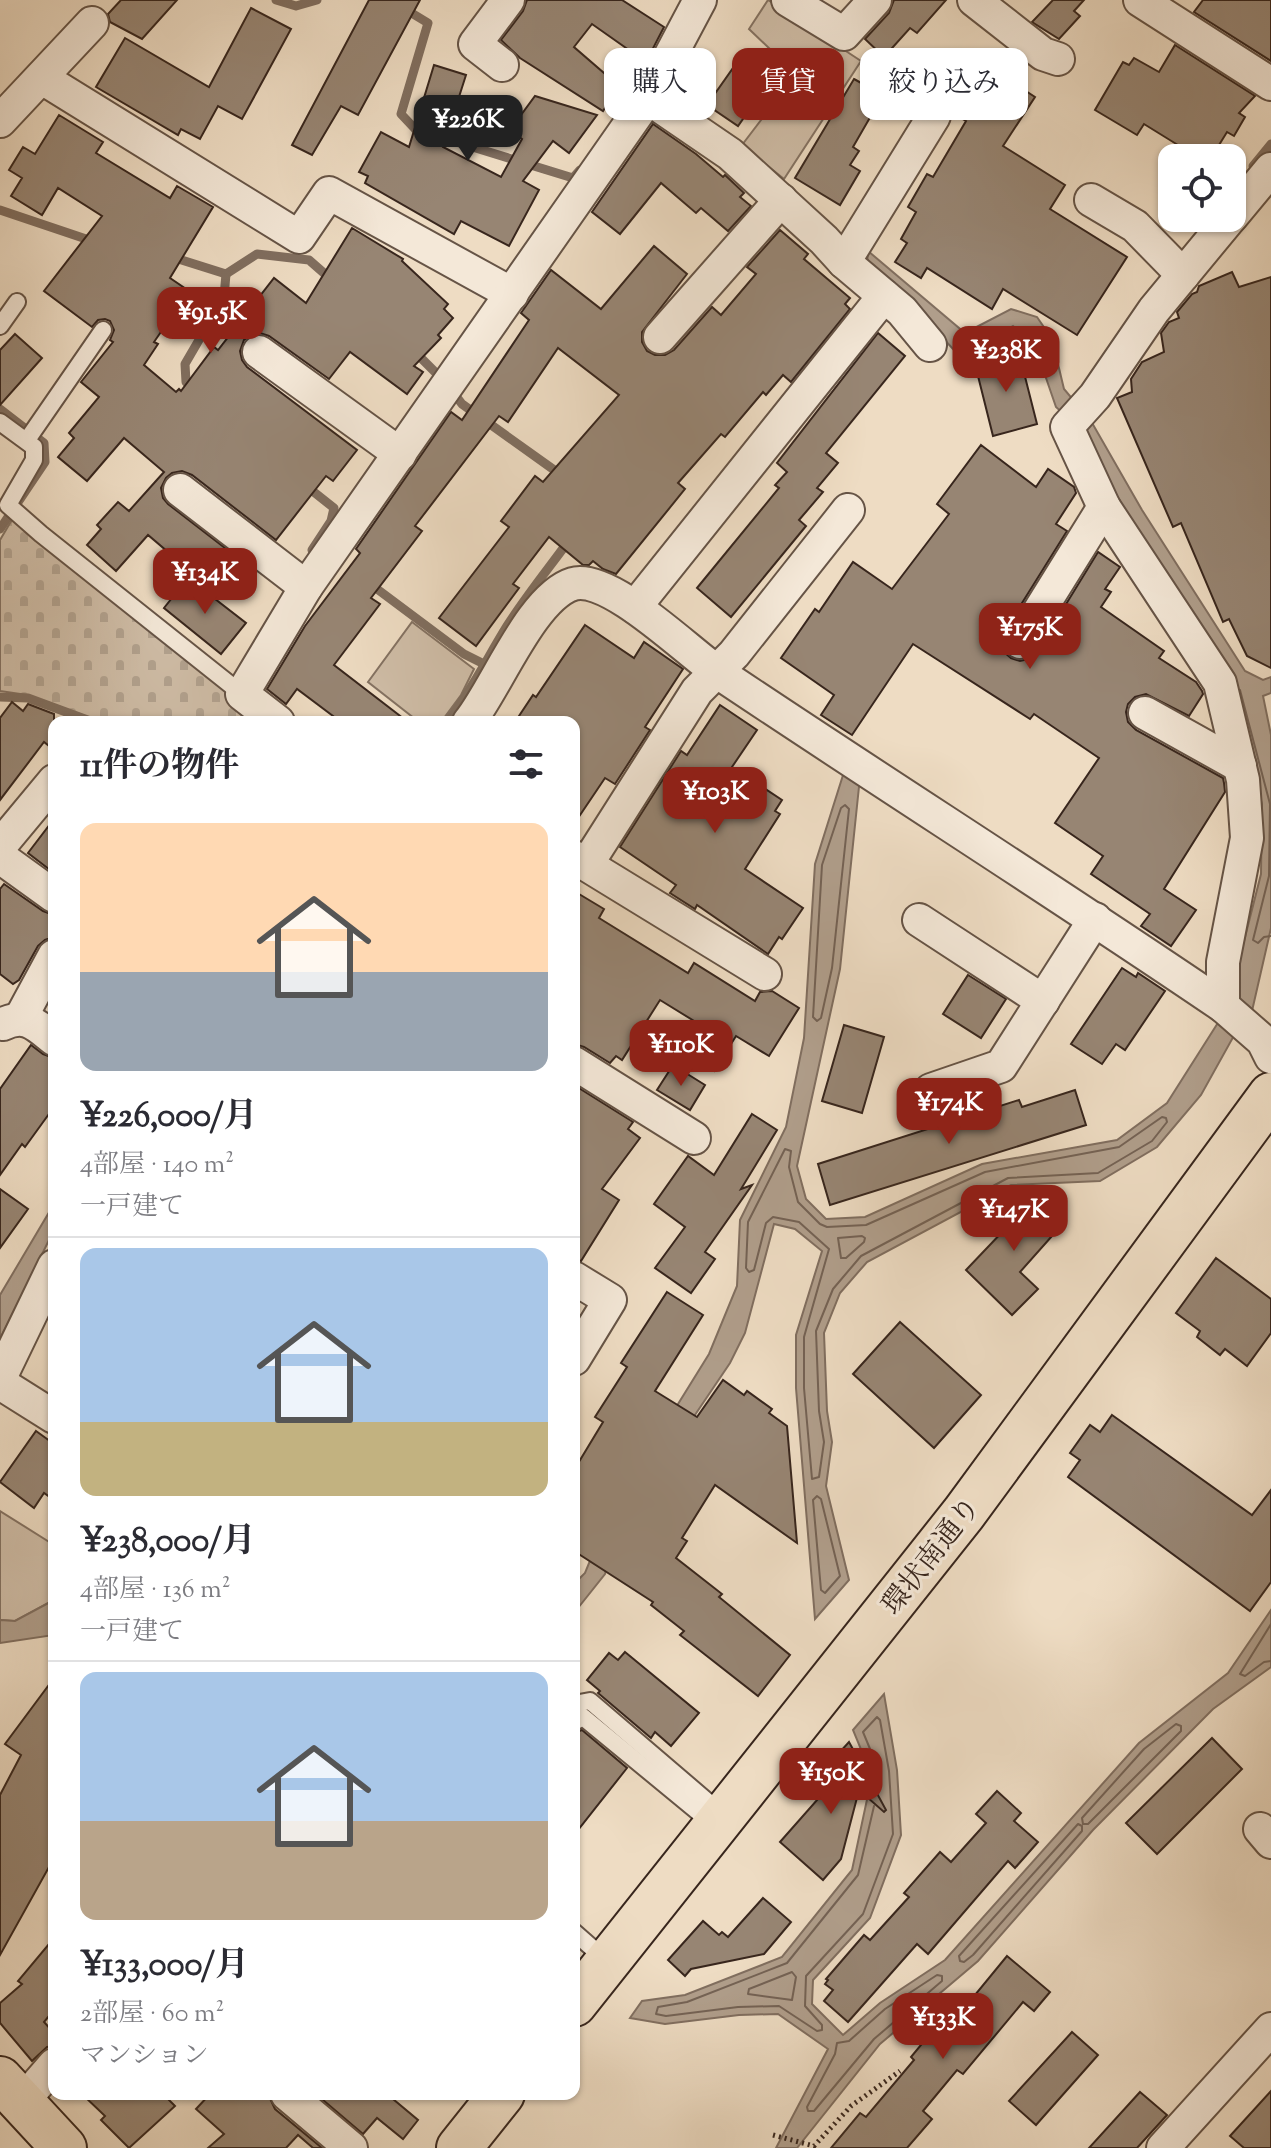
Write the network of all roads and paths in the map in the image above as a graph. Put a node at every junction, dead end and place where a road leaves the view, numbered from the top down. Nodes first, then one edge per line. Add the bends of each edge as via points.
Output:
1 (508, 0) edge
2 (788, 0) edge
3 (875, 0) edge
4 (974, 0) edge
5 (1140, 0) edge
6 (687, 5) edge
7 (92, 23) dead end
8 (670, 48) edge
9 (1058, 59) dead end
10 (502, 65) dead end
11 (42, 78) junction
12 (1271, 84) edge
13 (632, 120) edge
14 (688, 120) edge
15 (932, 120) edge
16 (0, 121) edge
17 (1271, 169) edge
18 (1246, 199) edge
19 (781, 200) junction
20 (1091, 200) dead end
21 (1215, 232) edge
22 (852, 250) junction
23 (1177, 269) junction
24 (512, 294) junction
25 (884, 296) junction
26 (17, 302) dead end
27 (0, 326) edge
28 (103, 330) dead end
29 (660, 337) dead end
30 (930, 345) dead end
31 (259, 352) dead end
32 (0, 422) edge
33 (27, 440) junction
34 (400, 454) junction
35 (180, 490) dead end
36 (1104, 507) junction
37 (848, 510) dead end
38 (306, 587) junction
39 (635, 607) junction
40 (1020, 642) dead end
41 (715, 671) junction
42 (242, 694) junction
43 (1145, 713) dead end
44 (270, 716) edge
45 (473, 716) edge
46 (1240, 766) junction
47 (48, 788) edge
48 (0, 846) edge
49 (0, 857) edge
50 (580, 860) edge
51 (48, 892) edge
52 (1095, 919) junction
53 (919, 920) dead end
54 (48, 965) edge
55 (765, 974) dead end
56 (1043, 1001) junction
57 (1232, 1014) junction
58 (10, 1023) edge
59 (48, 1034) edge
60 (1271, 1057) edge
61 (580, 1067) edge
62 (931, 1090) dead end
63 (1271, 1095) edge
64 (694, 1138) dead end
65 (48, 1279) edge
66 (580, 1282) edge
67 (580, 1349) edge
68 (0, 1381) edge
69 (48, 1413) edge
70 (580, 1703) edge
71 (580, 1719) edge
72 (719, 1820) junction
73 (580, 1937) edge
74 (608, 1962) junction
75 (580, 1997) edge
76 (1271, 2029) edge
77 (48, 2068) edge
78 (900, 2071) dead end
79 (11, 2090) edge
80 (294, 2100) edge
81 (497, 2100) edge
82 (773, 2135) dead end
83 (64, 2148) edge
84 (351, 2148) edge
85 (459, 2148) edge
86 (1163, 2148) edge

1 - 10 street via 475,44
2 - 3 street via 844,34
4 - 9 street via 1043,54
5 - 12 street
6 - 8 street
7 - 11 street
11 - 16 street
11 - 24 street via 299,237 329,193
13 - 24 street
14 - 19 street
15 - 22 street
17 - 18 street
19 - 22 street
19 - 29 street
20 - 23 street via 1135,226
21 - 23 street
22 - 25 street
23 - 36 street via 1154,310 1077,416
24 - 34 street
25 - 30 street
25 - 39 street
26 - 27 lane
28 - 33 lane
31 - 34 street
32 - 33 lane
33 - 42 lane via 34,447 34,460 13,509
34 - 38 street
35 - 38 street
36 - 40 street
36 - 46 street via 1220,683
37 - 41 street
38 - 42 street
39 - 41 street
39 - 45 street via 588,585 575,583 558,591 521,635
41 - 50 street
41 - 52 street
42 - 44 street
43 - 46 street
46 - 57 street via 1247,838 1223,962
47 - 48 street
49 - 51 street
50 - 55 street
52 - 56 street
52 - 57 street
53 - 56 street
54 - 58 street
56 - 62 street via 1001,1066
57 - 60 street via 1263,1041
58 - 59 street via 30,1021
61 - 64 street
63 - 72 main road, 環状南通り via 964,1513
65 - 68 street
66 - 67 street via 610,1300
68 - 69 street
70 - 72 lane via 590,1701
71 - 72 lane
72 - 74 main road, 環状南通り
73 - 74 lane
74 - 75 main road, 環状南通り
76 - 86 street
77 - 79 street
78 - 82 path via 851,2106 814,2146
79 - 83 main road
80 - 84 street
81 - 85 main road

